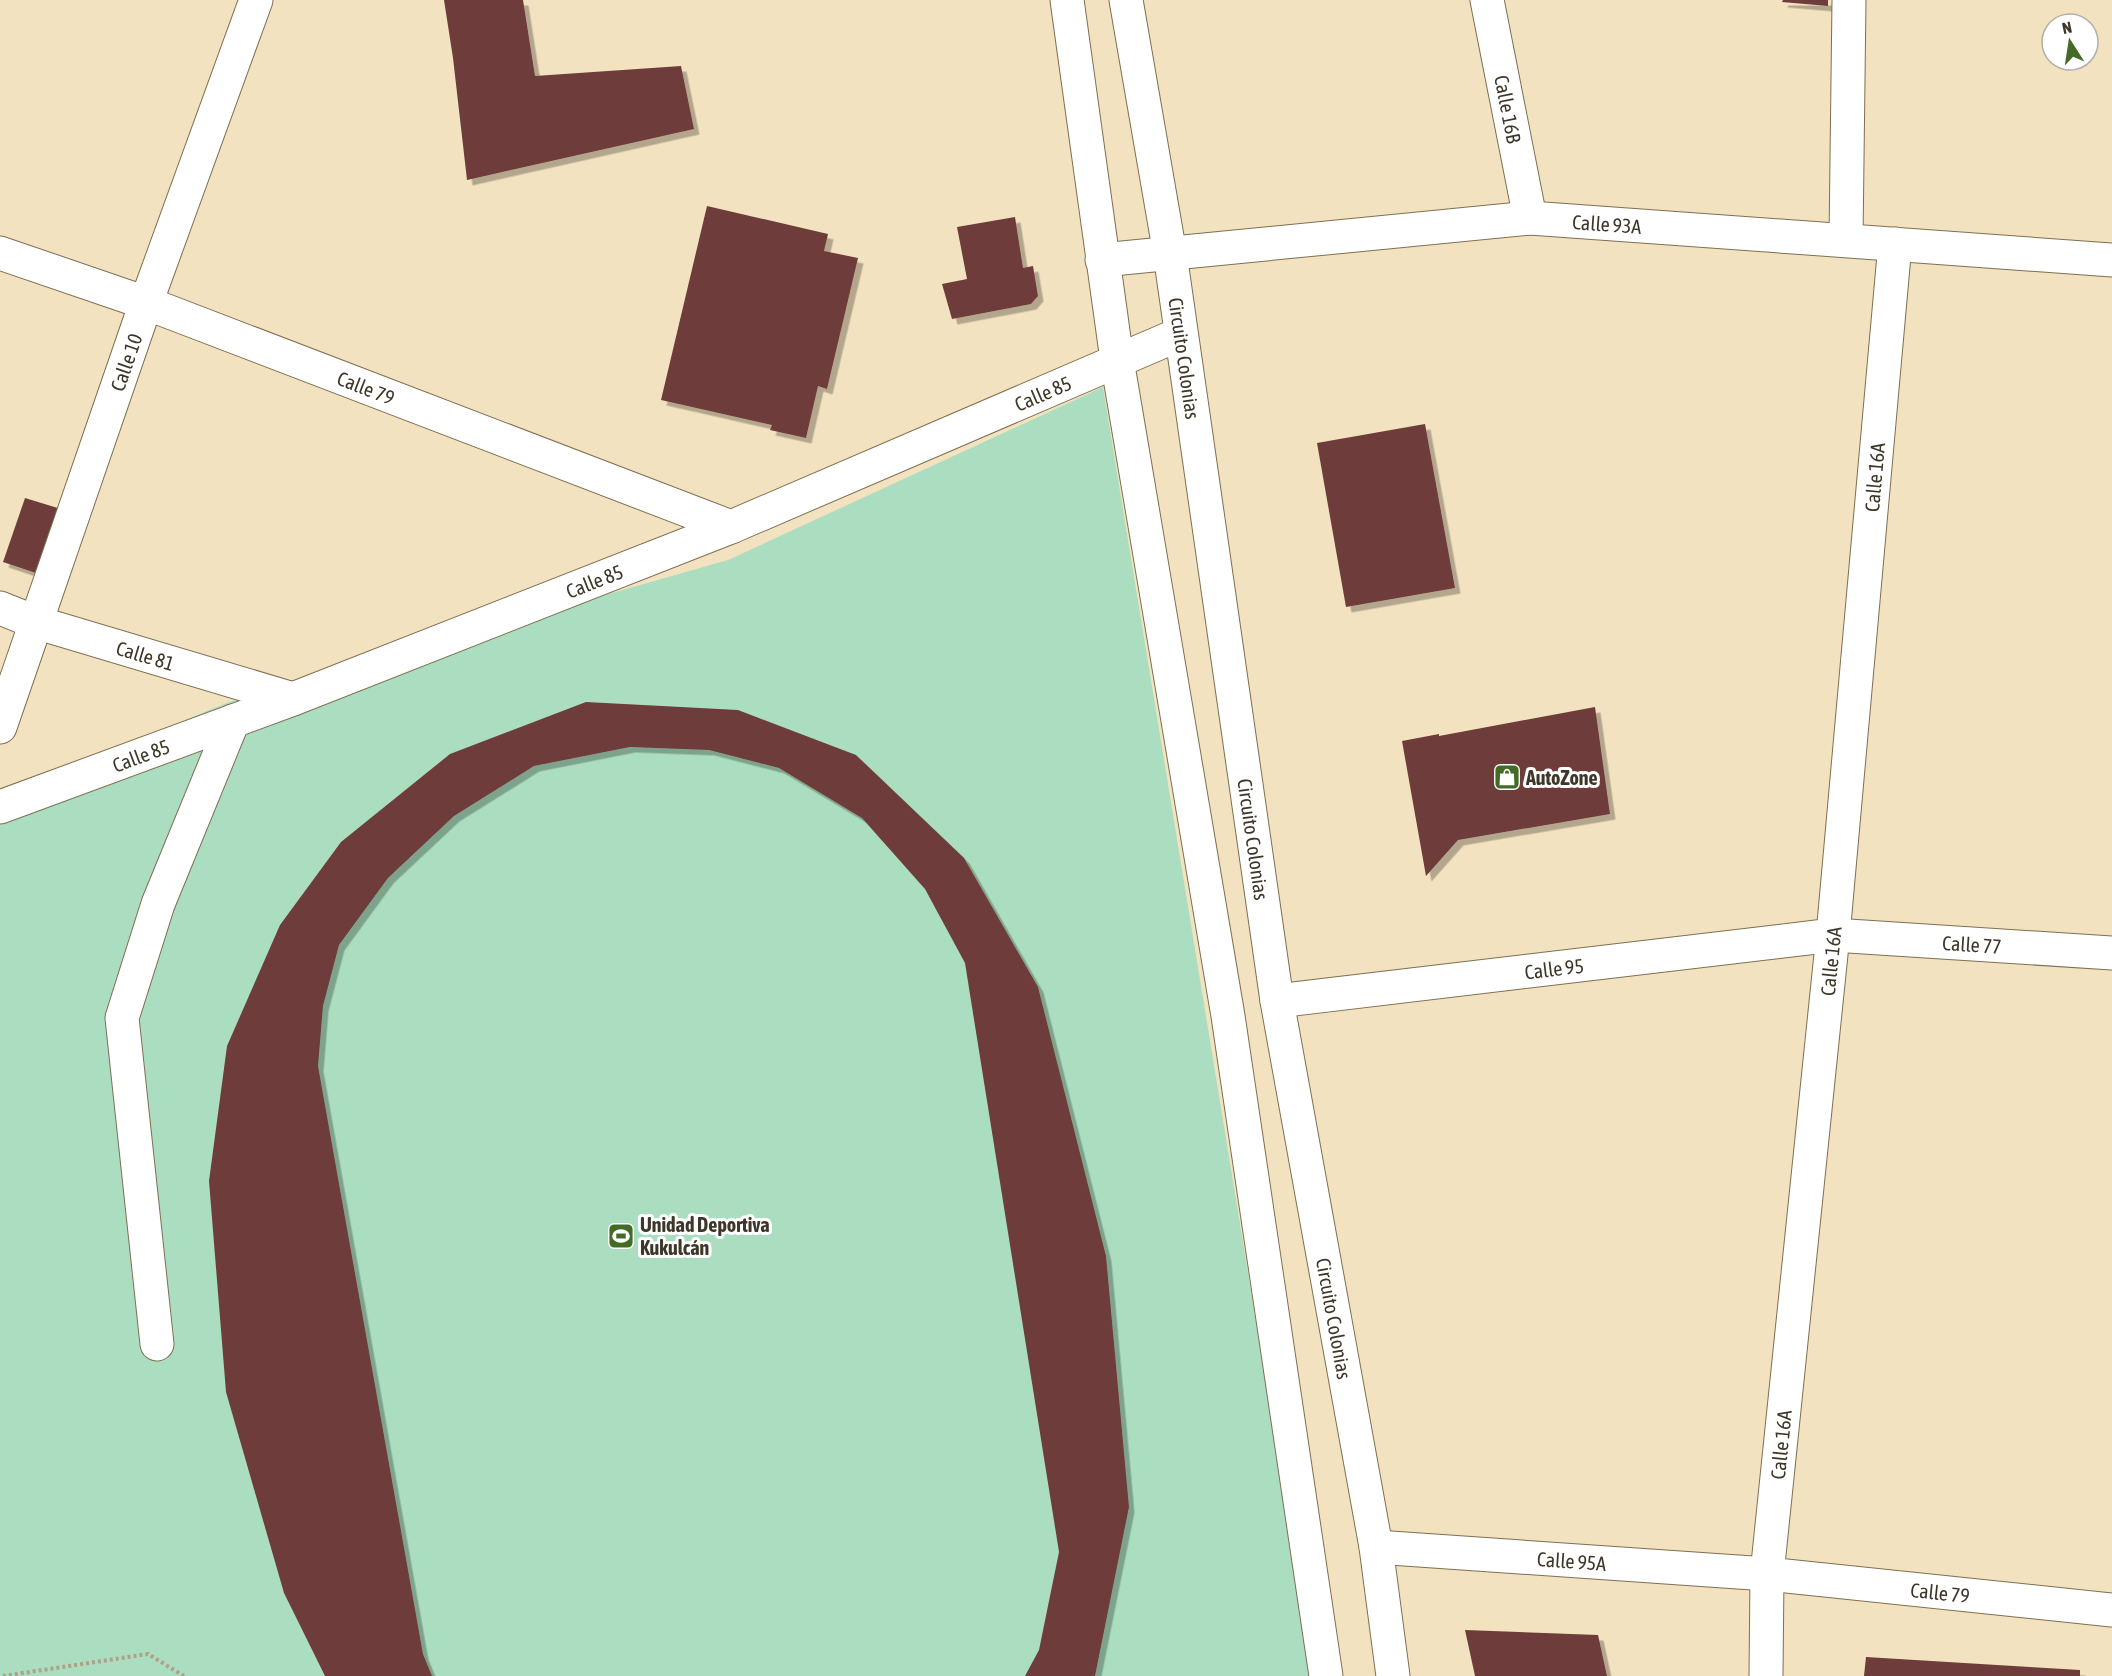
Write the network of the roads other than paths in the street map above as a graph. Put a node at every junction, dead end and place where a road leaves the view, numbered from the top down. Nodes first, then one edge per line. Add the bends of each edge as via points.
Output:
1 (256, 0) edge
2 (1067, 0) edge
3 (1126, 0) edge
4 (1487, 0) edge
5 (1849, 0) edge
6 (1530, 218) junction
7 (1846, 239) junction
8 (1895, 244) junction
9 (0, 253) edge
10 (1170, 254) junction
11 (1102, 260) junction
12 (2112, 260) edge
13 (146, 303) junction
14 (1180, 334) junction
15 (1117, 360) junction
16 (731, 527) junction
17 (0, 608) edge
18 (35, 622) junction
19 (293, 699) junction
20 (233, 721) junction
21 (0, 727) edge
22 (0, 807) edge
23 (1833, 935) junction
24 (2112, 953) edge
25 (1277, 1001) junction
26 (157, 1344) dead end
27 (1376, 1547) junction
28 (1767, 1574) junction
29 (2112, 1610) edge
30 (1326, 1676) edge
31 (1393, 1676) edge
32 (1766, 1676) edge

1 - 13 street, Calle 10
2 - 11 street
3 - 10 street, Circuito Colonias
4 - 6 street, Calle 16B
5 - 7 street
6 - 7 street, Calle 93A
6 - 10 street, Calle 93A
7 - 8 street, Calle 93A
8 - 12 street, Calle 93A
8 - 23 street, Calle 16A
9 - 13 street, Calle 79
10 - 11 street, Calle 93A
10 - 14 street, Circuito Colonias
11 - 15 street
13 - 16 street, Calle 79
13 - 18 street, Calle 10
14 - 15 street, Calle 85
14 - 25 street, Circuito Colonias
15 - 16 street, Calle 85
15 - 30 street via 1228,1016
16 - 19 street, Calle 85
17 - 18 street, Calle 81
18 - 19 street, Calle 81
18 - 21 street, Calle 10
19 - 20 street, Calle 85
20 - 22 street, Calle 85
20 - 26 street via 158,904 122,1018
23 - 24 street, Calle 77
23 - 25 street, Calle 95
23 - 28 street, Calle 16A
25 - 27 street, Circuito Colonias
27 - 28 street, Calle 95A
27 - 31 street, Circuito Colonias
28 - 29 street, Calle 79
28 - 32 street, Calle 16A

